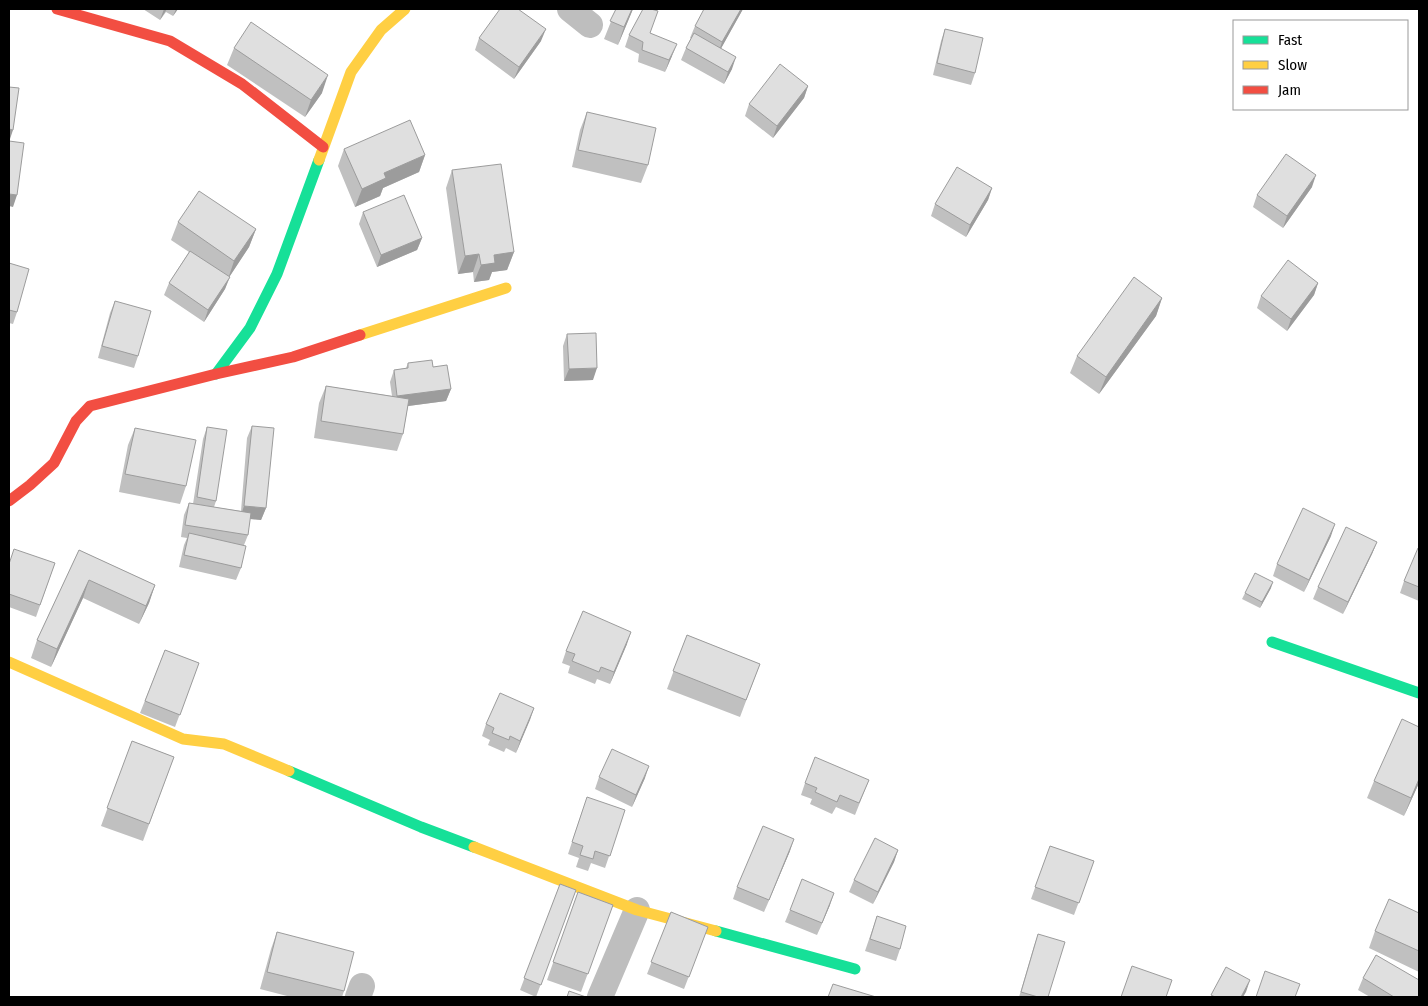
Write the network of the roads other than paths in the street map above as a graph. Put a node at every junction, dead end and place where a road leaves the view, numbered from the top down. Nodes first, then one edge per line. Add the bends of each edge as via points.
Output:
1 (57, 9) edge
2 (405, 9) edge
3 (570, 9) edge
4 (590, 26) dead end
5 (323, 148) junction
6 (506, 288) dead end
7 (216, 374) junction
8 (9, 502) edge
9 (1272, 642) dead end
10 (9, 662) edge
11 (1419, 693) edge
12 (637, 910) junction
13 (854, 969) dead end
14 (600, 997) edge

1 - 5 street via 170,40 242,84
2 - 5 street via 381,30 351,72
3 - 4 street
5 - 7 street via 277,274 250,328
6 - 7 street via 293,358
7 - 8 street via 90,406 76,421 54,464
9 - 11 street
10 - 12 street via 183,740 224,744 421,828
12 - 13 street
12 - 14 street

